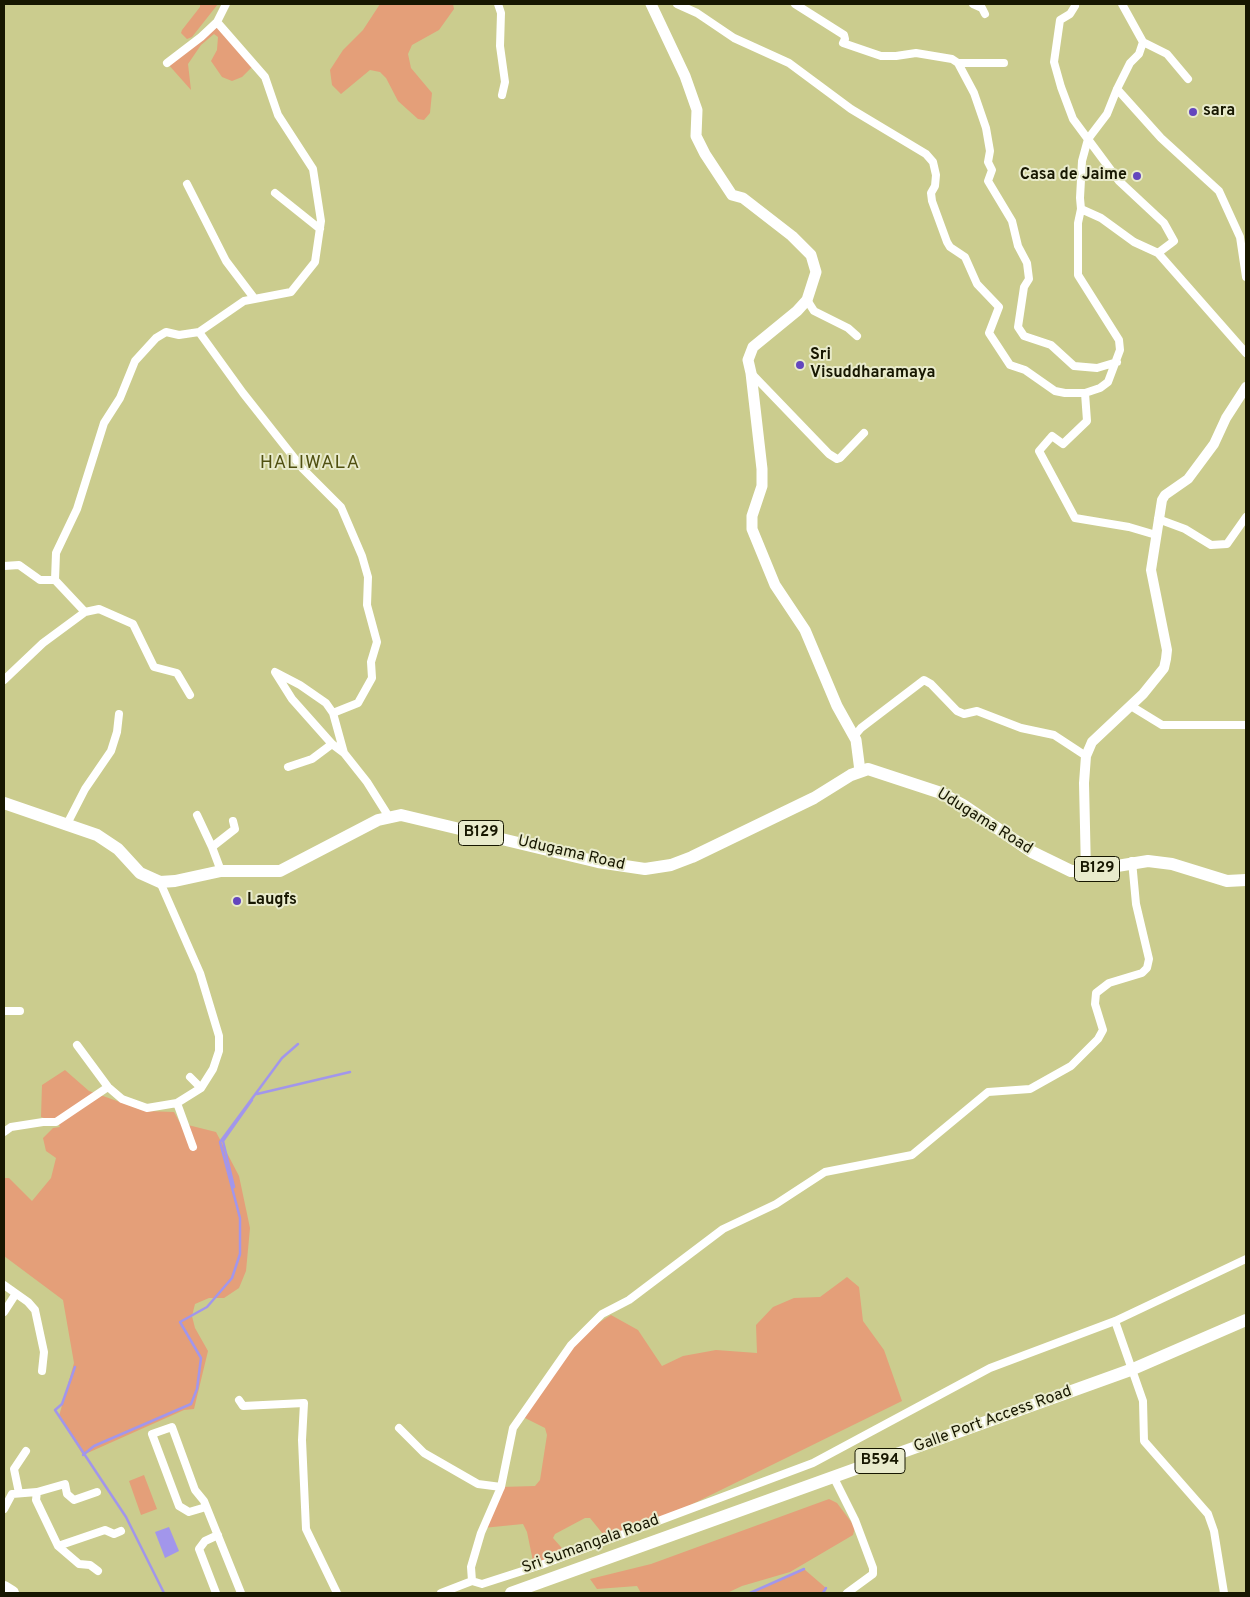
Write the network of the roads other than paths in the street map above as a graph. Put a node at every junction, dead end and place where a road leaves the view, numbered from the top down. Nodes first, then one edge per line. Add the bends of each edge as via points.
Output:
1 (226, 4) edge
2 (498, 4) edge
3 (651, 4) edge
4 (677, 4) edge
5 (795, 4) edge
6 (973, 4) edge
7 (1122, 4) edge
8 (1075, 6) dead end
9 (984, 14) dead end
10 (217, 22) junction
11 (1143, 42) junction
12 (167, 63) dead end
13 (958, 63) junction
14 (1004, 63) dead end
15 (1188, 79) dead end
16 (1117, 89) junction
17 (502, 95) dead end
18 (1088, 139) junction
19 (187, 184) dead end
20 (275, 193) dead end
21 (1082, 209) junction
22 (320, 229) junction
23 (1158, 253) junction
24 (1246, 277) edge
25 (254, 298) junction
26 (807, 300) junction
27 (198, 332) junction
28 (857, 336) dead end
29 (1246, 353) edge
30 (1117, 362) junction
31 (751, 372) junction
32 (1246, 387) edge
33 (1085, 393) junction
34 (864, 433) dead end
35 (1246, 518) edge
36 (1158, 519) junction
37 (1156, 535) junction
38 (4, 566) edge
39 (55, 580) junction
40 (85, 612) junction
41 (4, 680) edge
42 (190, 694) dead end
43 (1131, 706) junction
44 (333, 713) junction
45 (119, 714) dead end
46 (1246, 725) edge
47 (856, 740) junction
48 (332, 744) junction
49 (344, 753) junction
50 (1086, 756) junction
51 (288, 768) dead end
52 (860, 771) junction
53 (4, 803) edge
54 (197, 815) dead end
55 (389, 817) junction
56 (233, 821) dead end
57 (66, 826) junction
58 (212, 847) junction
59 (1132, 862) junction
60 (221, 871) junction
61 (1086, 871) junction
62 (1246, 880) edge
63 (160, 882) junction
64 (4, 1010) edge
65 (20, 1011) dead end
66 (77, 1044) dead end
67 (190, 1077) dead end
68 (108, 1087) junction
69 (201, 1088) junction
70 (177, 1103) junction
71 (4, 1132) edge
72 (193, 1147) dead end
73 (1246, 1259) edge
74 (4, 1285) edge
75 (15, 1295) junction
76 (4, 1312) edge
77 (1246, 1320) edge
78 (1115, 1321) junction
79 (1133, 1369) junction
80 (42, 1371) dead end
81 (239, 1400) dead end
82 (398, 1428) dead end
83 (26, 1451) dead end
84 (834, 1478) junction
85 (501, 1487) junction
86 (37, 1492) junction
87 (96, 1492) dead end
88 (19, 1493) junction
89 (206, 1507) junction
90 (4, 1509) edge
91 (121, 1531) dead end
92 (218, 1535) junction
93 (58, 1546) junction
94 (98, 1571) dead end
95 (472, 1581) junction
96 (4, 1588) edge
97 (12, 1593) edge
98 (216, 1593) edge
99 (241, 1593) edge
100 (337, 1593) edge
101 (441, 1593) edge
102 (511, 1593) edge
103 (847, 1593) edge
104 (1224, 1593) edge

1 - 10 street
2 - 17 street via 505,82
3 - 26 main road via 685,76 697,110 696,136 732,195 743,198 811,255 816,272
4 - 33 street via 697,13 734,38 789,63 851,109 926,154 933,162 936,175 932,201 947,242 950,248 965,257 978,284 999,307 988,333 1005,359 1055,391
5 - 13 street via 844,35 844,43 882,56 916,53 952,59
6 - 9 street via 982,8
7 - 11 street
8 - 18 street via 1060,20 1054,62 1073,119
10 - 12 street
10 - 22 street via 265,77 278,115 314,169
11 - 15 street via 1167,54
11 - 16 street
13 - 14 street
13 - 30 street via 974,93 986,128 990,151 988,162 992,170 988,181 1012,221 1026,264 1028,279 1018,327 1024,336 1052,345 1074,366 1097,368
16 - 18 street via 1107,114
16 - 24 street via 1161,138 1219,191 1240,237
18 - 21 street via 1082,160
18 - 23 street via 1119,181 1164,223 1174,241
19 - 25 street via 226,261
20 - 22 street
21 - 23 street via 1134,242
21 - 30 street via 1078,223 1078,275 1119,340
22 - 25 street via 316,262 295,289
23 - 29 street
25 - 27 street via 244,301
26 - 28 street via 814,311
26 - 31 main road via 753,347 748,360
27 - 39 street via 179,335 166,332 134,361 120,398 104,423 77,509 56,553
27 - 44 street via 304,469 341,507 362,556 368,577 367,605 377,642 371,662 372,678 358,703
30 - 33 street via 1108,382
31 - 34 street via 837,458
31 - 47 main road via 762,469 762,486 752,516 752,528 776,585 806,630 837,706
32 - 36 street via 1214,444 1188,479 1165,495
33 - 37 street via 1087,421 1063,444 1052,436 1039,451 1075,518
35 - 36 street via 1227,544 1211,545 1185,529
36 - 37 street
37 - 43 street via 1151,570 1166,659 1164,668
38 - 39 street via 19,565 40,580
39 - 40 street
40 - 41 street via 43,643
40 - 42 street via 99,609 133,624 154,667 177,673
43 - 46 street via 1162,725
43 - 50 street via 1092,742
44 - 48 street via 326,703 275,672 292,699
44 - 49 street
45 - 57 street via 111,751 85,789
47 - 50 street via 861,728 924,680 957,711 964,714 977,711 1021,728 1054,735
47 - 52 main road
48 - 49 street
48 - 51 street via 312,759
49 - 55 street
50 - 61 street
52 - 55 main road, Udugama Road / B129 via 814,798 692,857 657,868 627,867 417,817
52 - 61 main road, Udugama Road / B129 via 882,773 941,793 1040,856 1071,871
53 - 57 main road
54 - 58 street
55 - 60 main road, Udugama Road / B129 via 280,871
56 - 58 street via 235,829
57 - 63 main road via 105,840 140,873
58 - 60 street
59 - 61 main road, Udugama Road / B129
59 - 62 main road, Udugama Road / B129 via 1160,861 1227,881
59 - 85 street via 1136,904 1149,959 1147,968 1109,983 1096,993 1095,1004 1103,1030 1071,1066 1030,1089 988,1092 912,1155 825,1172 776,1204 724,1229 629,1300 602,1314 570,1345 513,1428
60 - 63 main road, Udugama Road / B129
63 - 69 street via 200,973 219,1036 219,1051 213,1069
64 - 65 street
66 - 68 street
67 - 69 street
68 - 70 street via 122,1099 147,1108
68 - 71 street via 56,1122 19,1126
69 - 70 street
70 - 72 street
73 - 78 street, Sri Sumangala Road
74 - 75 street
75 - 76 street
75 - 80 street via 35,1310 44,1352
77 - 79 main road, Galle Port Access Road / B594
78 - 79 street
78 - 95 street, Sri Sumangala Road via 990,1368 813,1463 541,1565 482,1584
79 - 84 main road, Galle Port Access Road / B594
79 - 104 street via 1143,1401 1144,1441 1208,1514 1214,1531
81 - 100 street via 243,1406 304,1403 302,1440 306,1529
82 - 85 street via 424,1453 478,1484
83 - 88 street via 14,1469
84 - 102 main road, Galle Port Access Road / B594
84 - 103 street via 855,1520 873,1568 872,1574
85 - 95 street via 470,1567
86 - 87 street via 65,1484 67,1494 74,1500
86 - 88 street
86 - 93 street via 36,1500
88 - 90 street via 12,1494
89 - 89 street via 195,1490 172,1426 152,1434 179,1506 189,1512
89 - 92 street
91 - 93 street via 114,1534 105,1530
92 - 98 street via 205,1541 199,1549
92 - 99 street
93 - 94 street via 79,1564 90,1565
95 - 101 street, Sri Sumangala Road
96 - 97 highway

